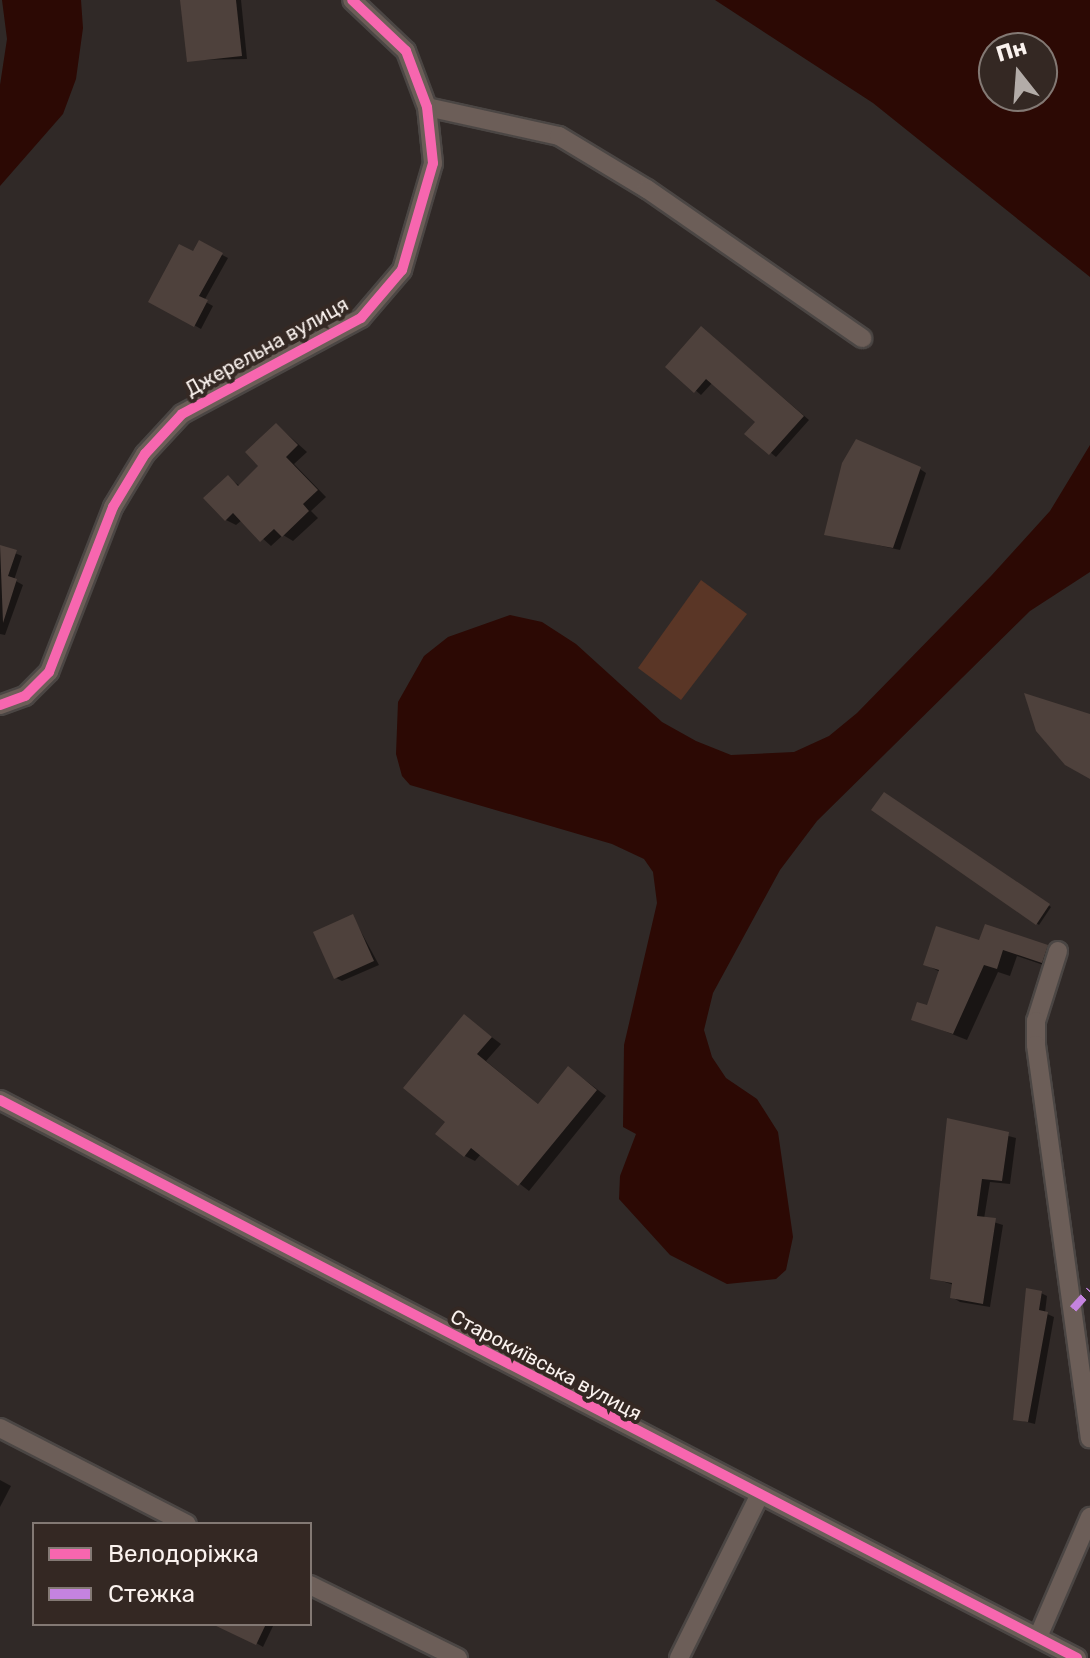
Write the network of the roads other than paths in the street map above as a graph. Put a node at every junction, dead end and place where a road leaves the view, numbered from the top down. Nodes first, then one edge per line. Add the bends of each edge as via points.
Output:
1 (352, 0) edge
2 (427, 107) junction
3 (862, 338) dead end
4 (0, 705) edge
5 (1058, 951) dead end
6 (0, 1100) edge
7 (0, 1428) edge
8 (1090, 1438) edge
9 (759, 1496) junction
10 (1090, 1517) edge
11 (183, 1522) edge
12 (312, 1586) edge
13 (1038, 1637) junction
14 (458, 1658) edge
15 (679, 1658) edge
16 (1077, 1658) edge

1 - 2 street, Джерельна вулиця via 406,51
2 - 3 street via 559,136 647,189
2 - 4 street, Джерельна вулиця via 433,163 402,270 361,318 247,375 172,424 145,454 113,507 49,672 25,696
5 - 8 street via 1036,1021 1036,1045
6 - 9 street, Старокиївська вулиця
7 - 11 street
9 - 13 street, Старокиївська вулиця
9 - 15 street
10 - 13 street
12 - 14 street
13 - 16 street, Старокиївська вулиця

